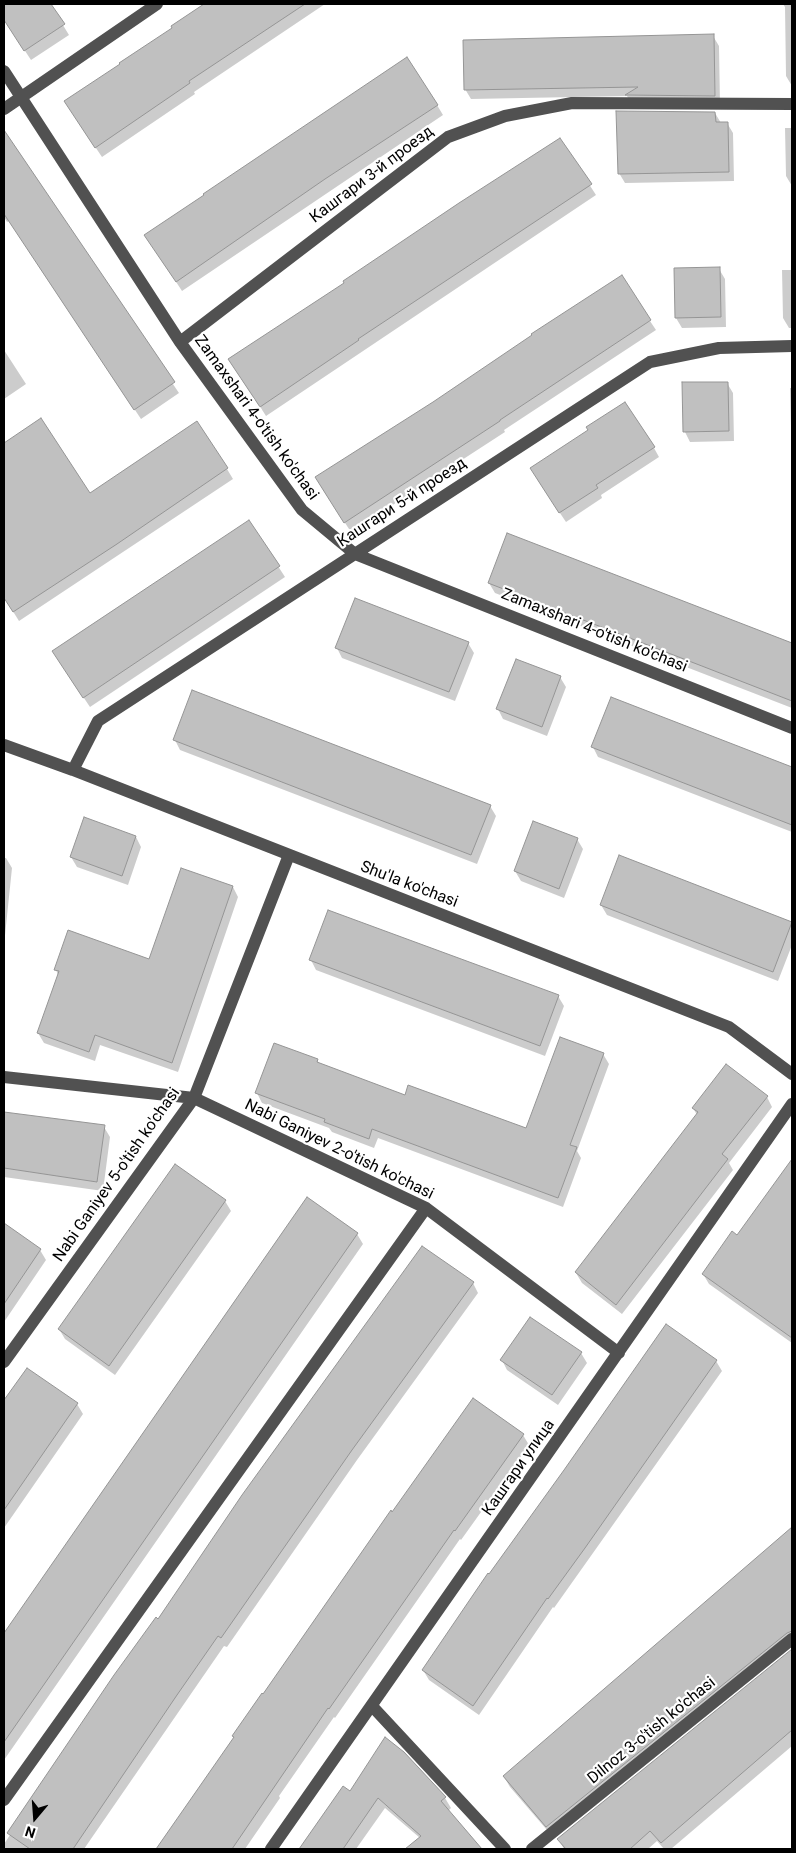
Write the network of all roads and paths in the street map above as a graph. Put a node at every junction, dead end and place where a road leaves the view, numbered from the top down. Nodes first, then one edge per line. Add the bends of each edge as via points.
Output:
1 (157, 4) edge
2 (4, 71) edge
3 (21, 97) junction
4 (792, 104) edge
5 (4, 109) edge
6 (180, 342) junction
7 (792, 346) edge
8 (355, 554) junction
9 (792, 728) edge
10 (4, 745) edge
11 (73, 770) junction
12 (289, 855) junction
13 (792, 1074) edge
14 (4, 1077) edge
15 (194, 1098) junction
16 (792, 1104) edge
17 (426, 1208) junction
18 (619, 1353) junction
19 (4, 1362) edge
20 (792, 1639) edge
21 (372, 1706) junction
22 (4, 1800) edge
23 (271, 1849) edge
24 (505, 1849) edge
25 (532, 1849) edge

1 - 3 street
2 - 3 street, Zamaxshari 4-o'tish ko'chasi
3 - 5 street
3 - 6 street, Zamaxshari 4-o'tish ko'chasi
4 - 6 street, Кашгари 3-й проезд via 572,103 505,116 448,137
6 - 8 street, Zamaxshari 4-o'tish ko'chasi via 302,510
7 - 8 street, Кашгари 5-й проезд via 720,348 650,362
8 - 9 street, Zamaxshari 4-o'tish ko'chasi
8 - 11 street, Кашгари 5-й проезд via 98,721
10 - 11 street, Shu'la ko'chasi
11 - 12 street, Shu'la ko'chasi
12 - 13 street, Shu'la ko'chasi via 730,1028
12 - 15 street, Nabi Ganiyev 5-o'tish ko'chasi
14 - 15 street, Nabi Ganiyev 2-o'tish ko'chasi
15 - 17 street, Nabi Ganiyev 2-o'tish ko'chasi
15 - 19 street, Nabi Ganiyev 5-o'tish ko'chasi
16 - 18 street, Кашгари улица
17 - 18 street, Nabi Ganiyev 2-o'tish ko'chasi
17 - 22 street
18 - 21 street, Кашгари улица
20 - 25 street, Dilnoz 3-o'tish ko'chasi
21 - 23 street, Кашгари улица
21 - 24 street

